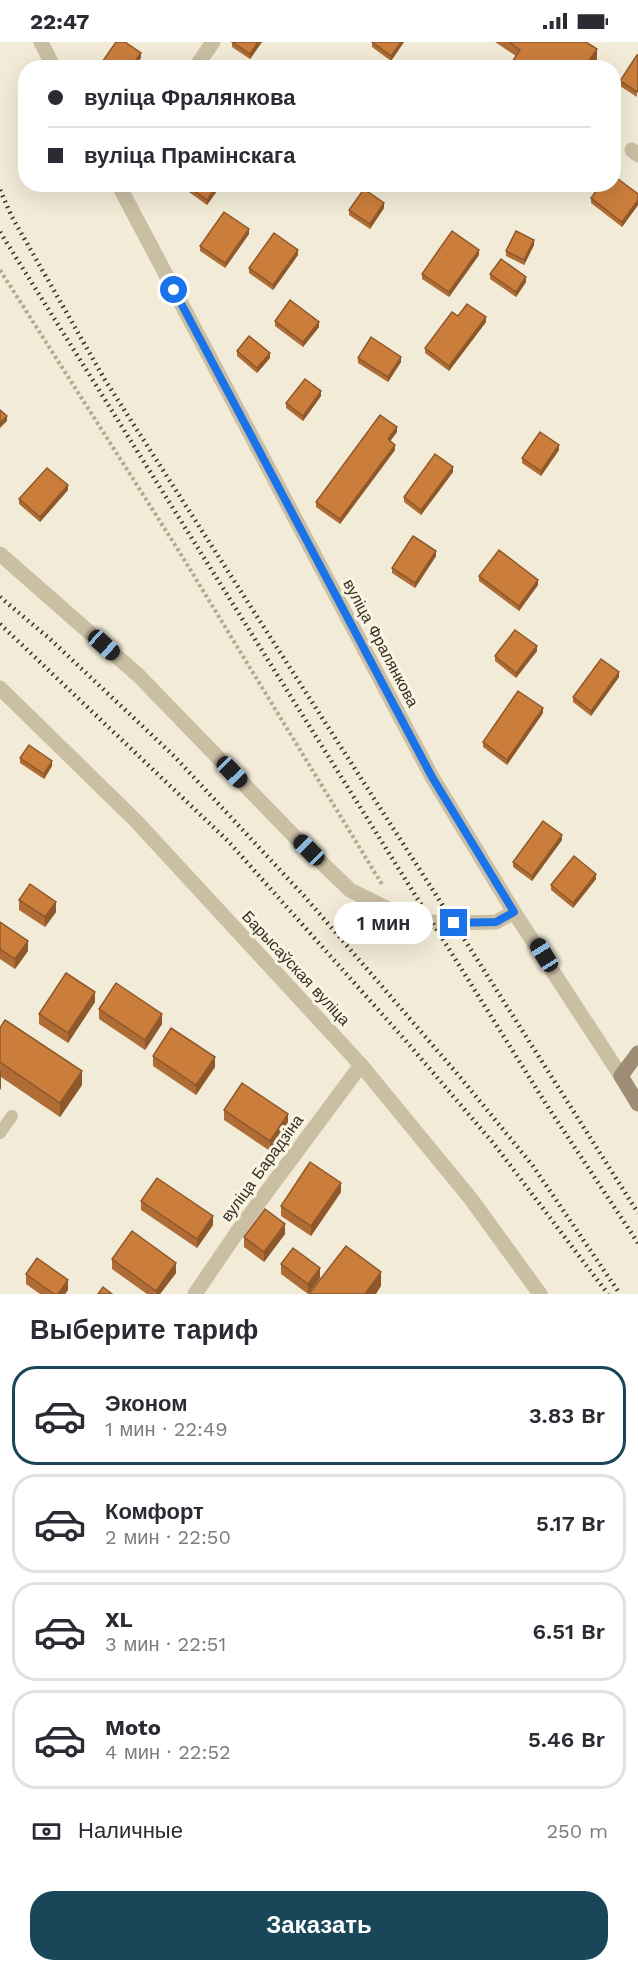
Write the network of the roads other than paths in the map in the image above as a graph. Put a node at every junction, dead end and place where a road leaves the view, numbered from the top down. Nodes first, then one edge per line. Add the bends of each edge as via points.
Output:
1 (41, 42) edge
2 (213, 42) edge
3 (50, 60) edge
4 (201, 60) edge
5 (122, 192) edge
6 (0, 554) edge
7 (0, 688) edge
8 (514, 912) junction
9 (638, 1053) edge
10 (361, 1065) junction
11 (621, 1076) junction
12 (638, 1104) edge
13 (12, 1116) dead end
14 (0, 1132) edge
15 (195, 1294) edge
16 (540, 1294) edge

1 - 3 street
2 - 4 street
5 - 8 street, вуліца Фралянкова via 432,777
6 - 8 street via 139,676 350,890 400,915 433,922 496,922
7 - 10 street, Барысаўская вуліца via 136,821
8 - 11 street, вуліца Фралянкова
9 - 11 street
10 - 15 street, вуліца Барадзіна
10 - 16 street, Барысаўская вуліца via 471,1198
11 - 12 street, вуліца Фралянкова
13 - 14 lane

